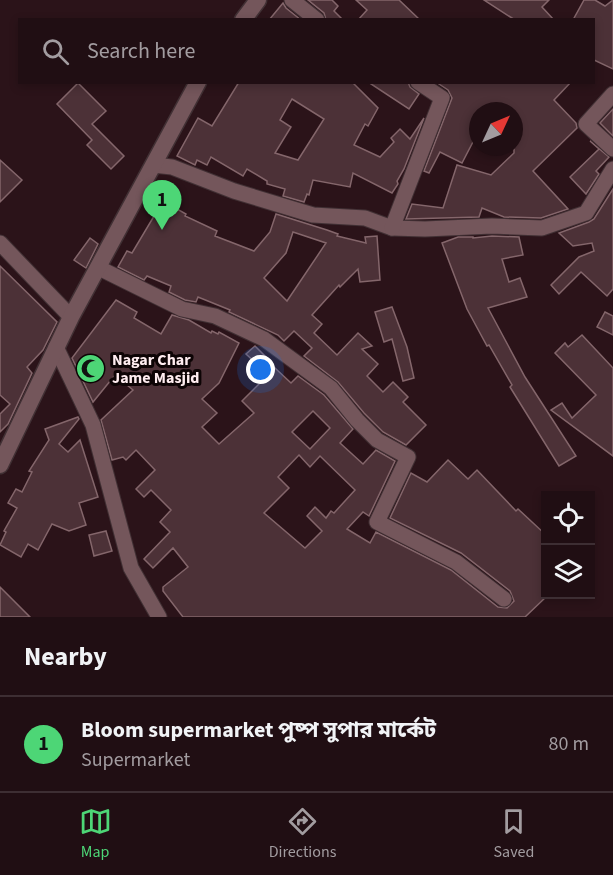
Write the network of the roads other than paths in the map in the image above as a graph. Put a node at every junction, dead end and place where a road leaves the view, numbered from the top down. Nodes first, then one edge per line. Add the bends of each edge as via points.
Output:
1 (258, 0) edge
2 (292, 0) edge
3 (244, 18) edge
4 (314, 18) edge
5 (197, 84) edge
6 (421, 84) edge
7 (613, 94) edge
8 (613, 149) edge
9 (153, 165) junction
10 (613, 169) edge
11 (392, 228) junction
12 (0, 243) edge
13 (99, 268) junction
14 (71, 317) junction
15 (56, 347) junction
16 (0, 465) edge
17 (504, 598) dead end
18 (159, 617) edge

1 - 3 street
2 - 4 street
5 - 9 street
6 - 11 street via 442,98
7 - 8 street via 586,124
9 - 11 street via 171,167 313,215 365,219
9 - 13 street
10 - 11 street via 586,213 542,228
12 - 14 street
13 - 14 street
13 - 17 street via 182,309 215,316 264,339 331,388 377,440 408,457 377,522 456,562
14 - 15 street
15 - 16 street
15 - 18 street via 93,425 130,568

